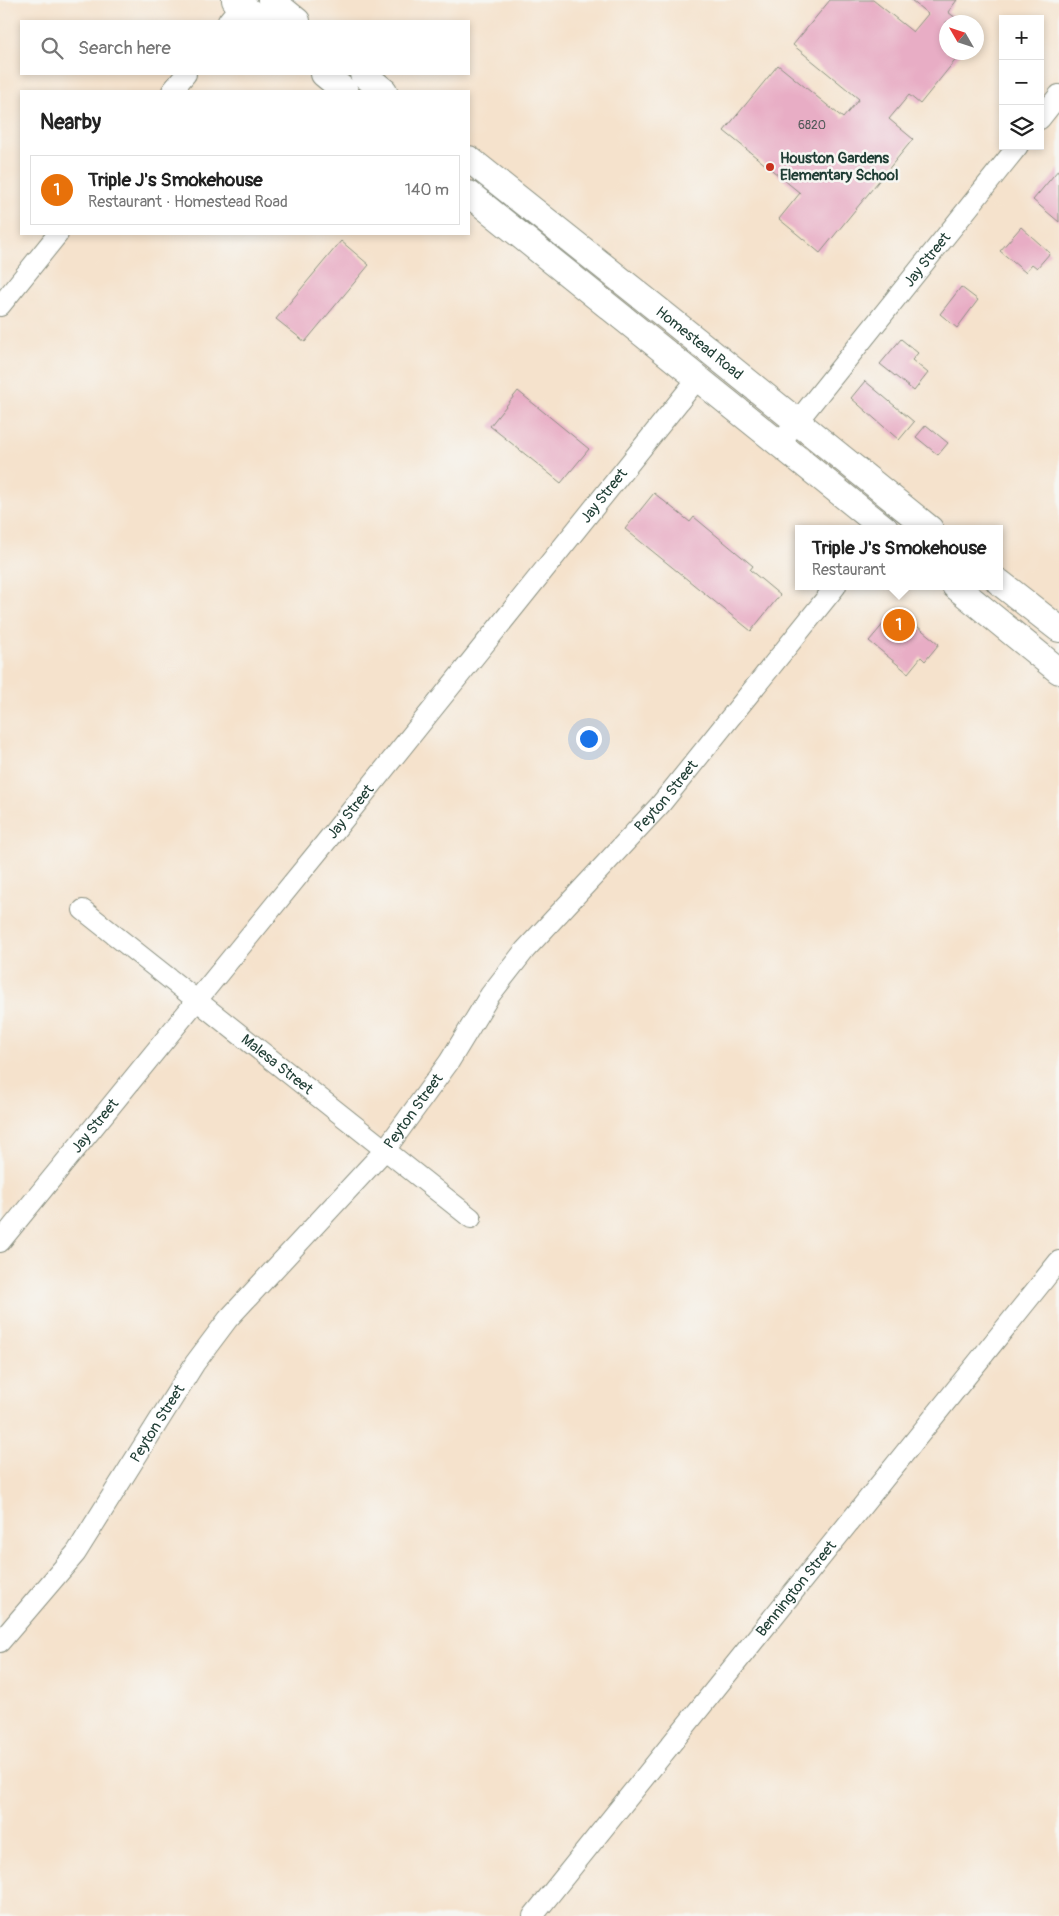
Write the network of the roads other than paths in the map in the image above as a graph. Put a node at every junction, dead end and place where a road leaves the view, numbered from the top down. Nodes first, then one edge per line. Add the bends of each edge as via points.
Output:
1 (271, 0) edge
2 (238, 6) edge
3 (259, 20) edge
4 (296, 20) edge
5 (185, 75) edge
6 (325, 75) edge
7 (364, 75) edge
8 (173, 90) edge
9 (344, 90) edge
10 (383, 90) edge
11 (1059, 95) edge
12 (1044, 114) edge
13 (1015, 150) edge
14 (470, 160) edge
15 (470, 195) edge
16 (57, 235) edge
17 (0, 306) edge
18 (698, 378) junction
19 (797, 422) junction
20 (780, 443) junction
21 (902, 506) junction
22 (880, 525) edge
23 (886, 525) edge
24 (925, 525) edge
25 (1003, 585) edge
26 (833, 590) edge
27 (960, 590) edge
28 (1059, 629) edge
29 (1059, 671) edge
30 (83, 910) dead end
31 (196, 1000) junction
32 (385, 1150) junction
33 (471, 1218) dead end
34 (0, 1242) edge
35 (1059, 1261) edge
36 (0, 1642) edge
37 (534, 1916) edge

1 - 4 main road
2 - 3 main road
5 - 8 street
6 - 9 main road
7 - 10 main road
11 - 12 street
13 - 19 street, Jay Street
14 - 19 main road, Homestead Road
15 - 18 main road, Homestead Road
16 - 17 street
18 - 20 main road, Homestead Road
18 - 31 street, Jay Street
19 - 20 street, Jay Street
19 - 21 main road, Homestead Road
20 - 22 main road, Homestead Road
21 - 23 street
21 - 24 main road, Homestead Road
25 - 28 main road
26 - 32 street, Peyton Street via 660,805 525,950 490,995 449,1062
27 - 29 main road
30 - 31 street, Malesa Street
31 - 32 street, Malesa Street
31 - 34 street, Jay Street
32 - 33 street, Malesa Street
32 - 36 street, Peyton Street via 228,1319 195,1364 76,1553
35 - 37 street, Bennington Street

